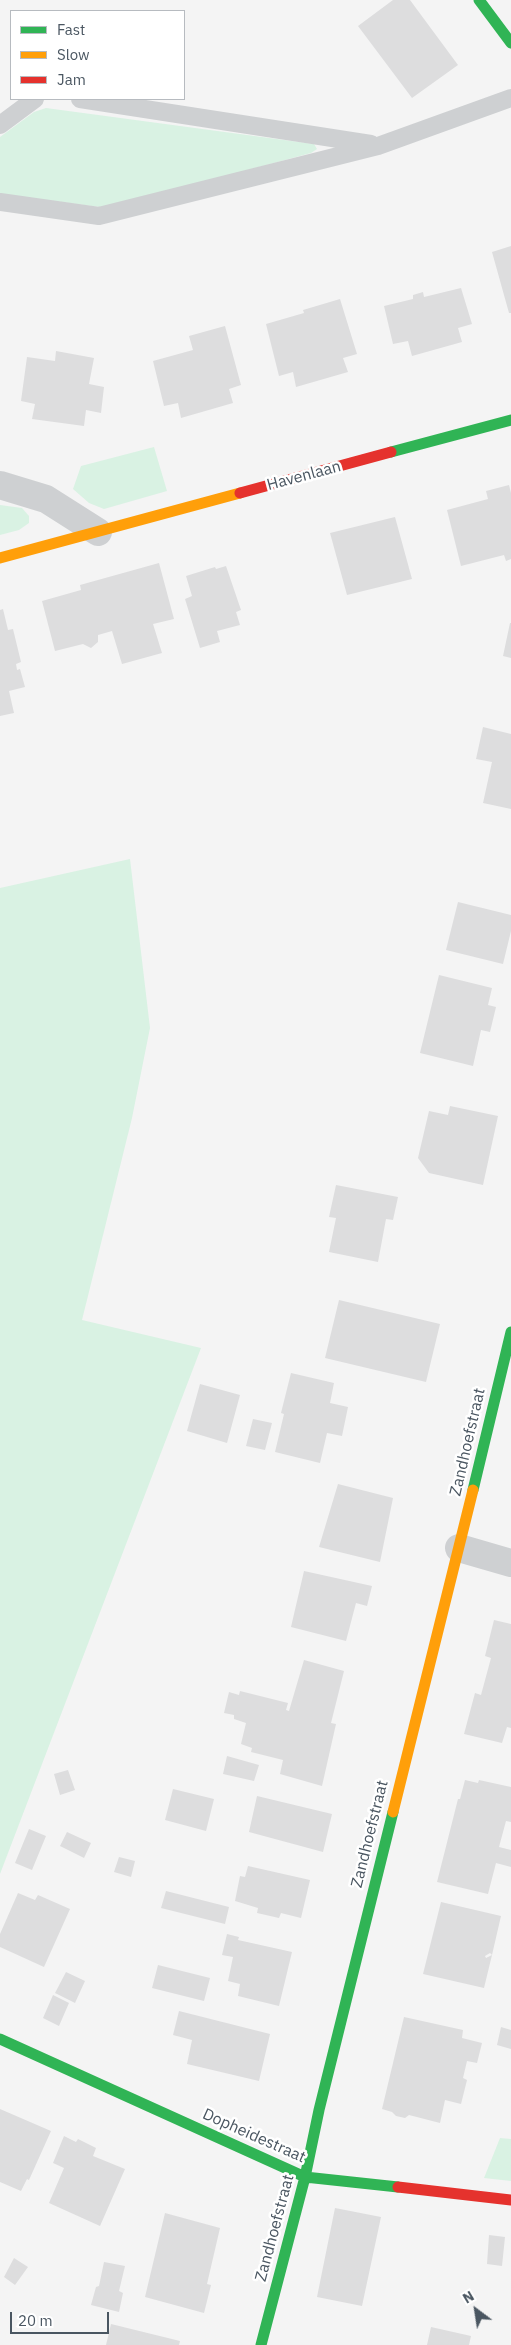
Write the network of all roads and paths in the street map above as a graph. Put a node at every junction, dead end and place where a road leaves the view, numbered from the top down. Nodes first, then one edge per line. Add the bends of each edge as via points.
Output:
1 (479, 0) edge
2 (511, 43) edge
3 (511, 98) edge
4 (35, 100) edge
5 (86, 100) edge
6 (0, 125) edge
7 (378, 146) junction
8 (0, 202) edge
9 (511, 420) edge
10 (0, 485) edge
11 (98, 532) junction
12 (0, 558) edge
13 (511, 1332) edge
14 (459, 1548) junction
15 (511, 1563) edge
16 (0, 2039) edge
17 (305, 2177) junction
18 (511, 2200) edge
19 (261, 2345) edge

1 - 2 street
3 - 7 lane
4 - 6 lane
5 - 7 lane
7 - 8 lane via 99,216
9 - 11 street, Havenlaan
10 - 11 street via 46,499
11 - 12 street, Havenlaan
13 - 14 street, Zandhoefstraat
14 - 15 street
14 - 17 street, Zandhoefstraat via 358,1950
16 - 17 street, Dopheidestraat
17 - 18 street, Dopheidestraat
17 - 19 street, Zandhoefstraat

